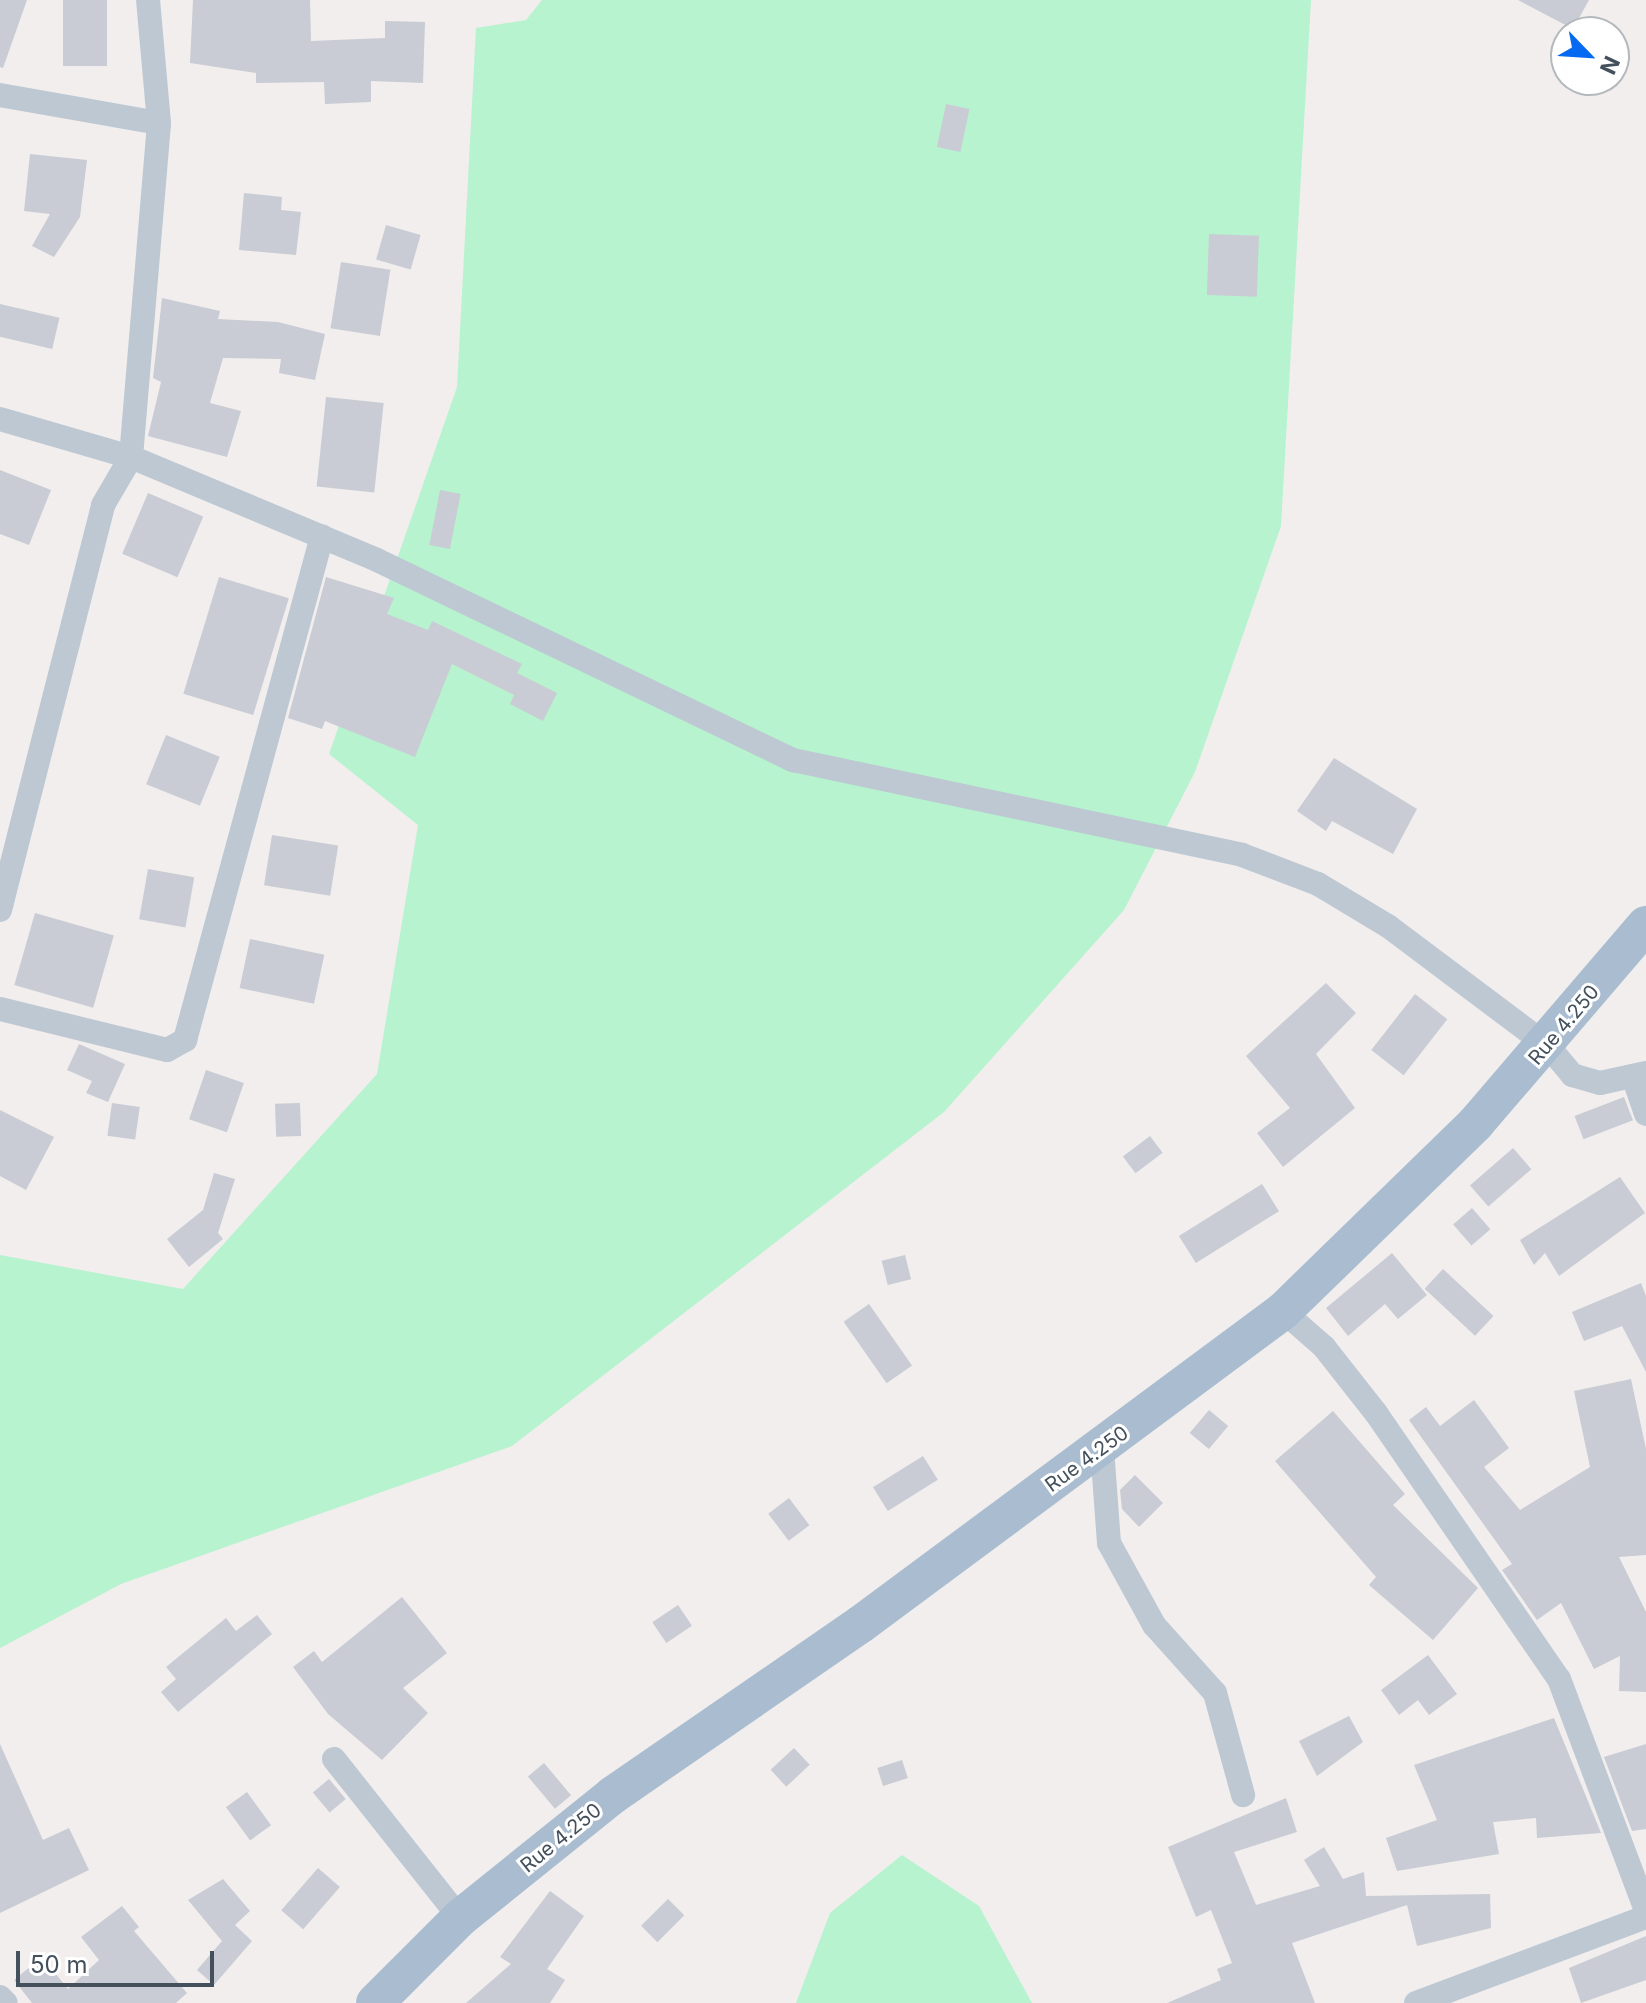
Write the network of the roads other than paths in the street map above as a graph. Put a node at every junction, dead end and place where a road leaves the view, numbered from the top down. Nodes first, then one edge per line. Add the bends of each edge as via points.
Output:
1 (148, 0) edge
2 (0, 95) edge
3 (159, 123) junction
4 (0, 419) edge
5 (131, 457) junction
6 (322, 536) junction
7 (0, 910) edge
8 (1646, 925) edge
9 (0, 1009) edge
10 (1548, 1046) junction
11 (1640, 1075) edge
12 (1646, 1114) edge
13 (1283, 1311) junction
14 (1102, 1448) junction
15 (334, 1759) dead end
16 (1243, 1795) dead end
17 (1646, 1911) edge
18 (1646, 1917) edge
19 (460, 1918) junction
20 (0, 1997) edge
21 (6, 2003) edge
22 (375, 2003) edge
23 (1416, 2003) edge

1 - 3 street
2 - 3 street
3 - 5 street
4 - 5 street
5 - 6 street
5 - 7 street via 103,505
6 - 9 street via 185,1040 167,1050
6 - 10 street via 793,760 1242,855 1318,884 1388,926
8 - 10 main road, Rue 4.250
10 - 11 street via 1572,1075 1600,1083
10 - 13 main road, Rue 4.250
11 - 12 street
13 - 14 main road, Rue 4.250
13 - 17 street via 1324,1347 1376,1413 1559,1679
14 - 16 street via 1109,1543 1154,1625 1215,1693
14 - 19 main road, Rue 4.250 via 613,1795
15 - 19 street
18 - 23 street
19 - 22 main road, Rue 4.250
20 - 21 street

